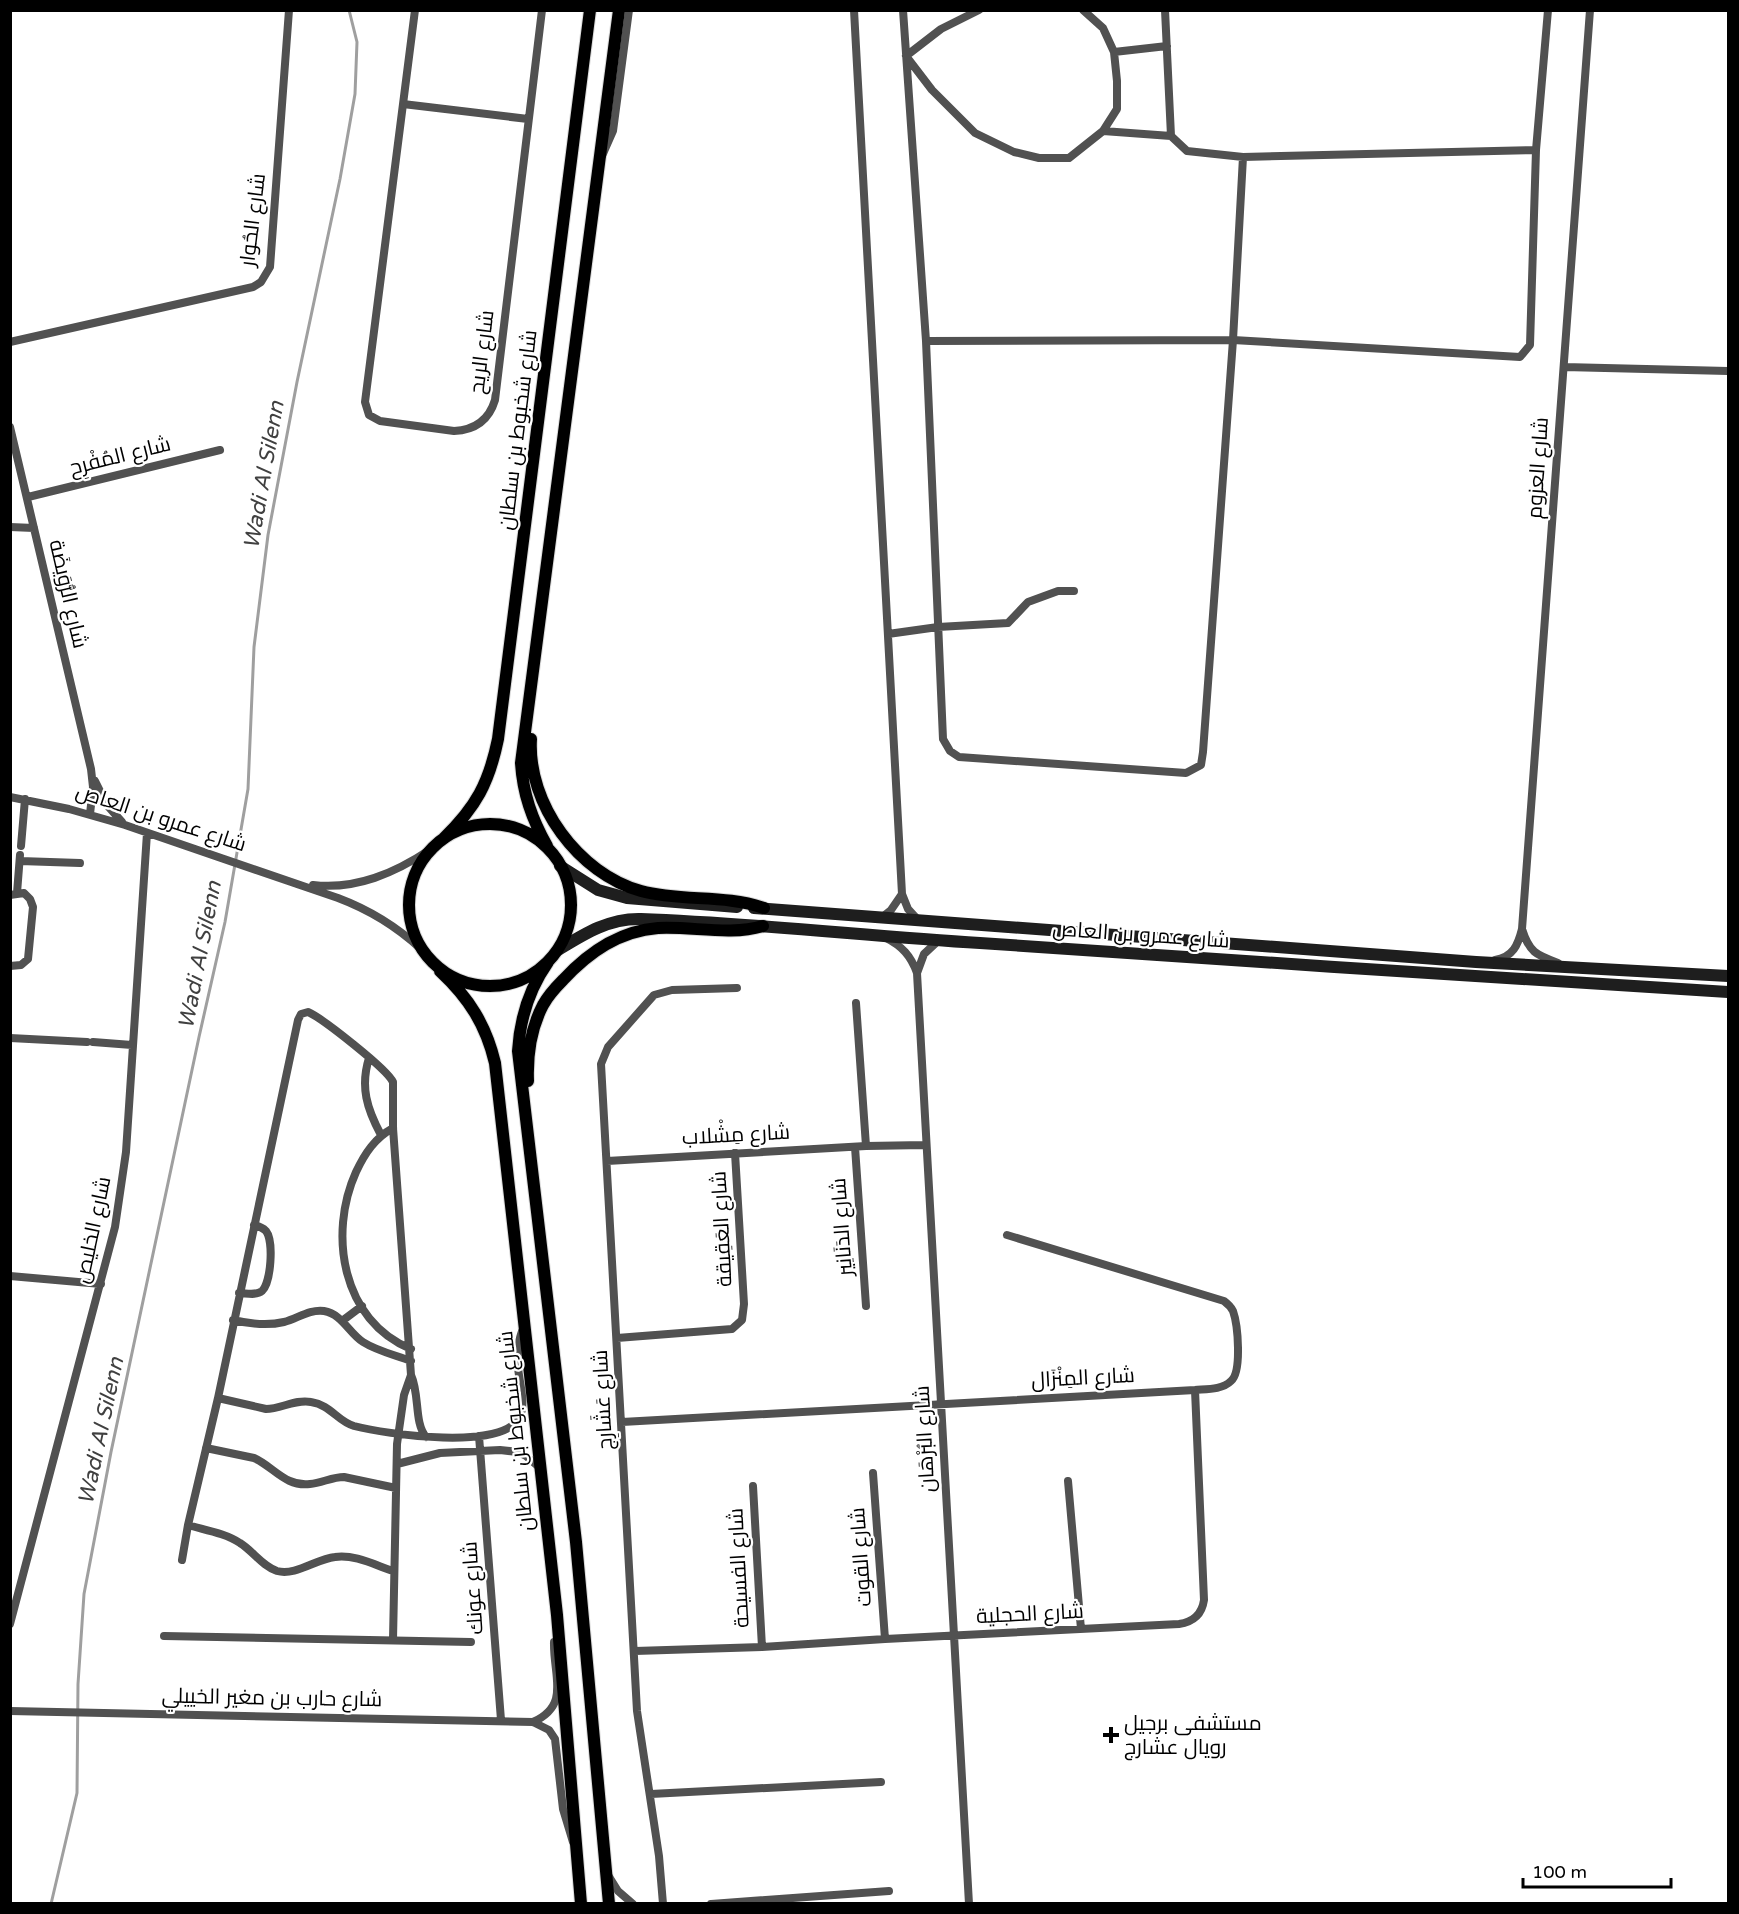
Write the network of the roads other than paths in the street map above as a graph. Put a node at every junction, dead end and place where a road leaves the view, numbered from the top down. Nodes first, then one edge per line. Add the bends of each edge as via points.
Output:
1 (289, 10) edge
2 (415, 10) edge
3 (542, 10) edge
4 (590, 10) edge
5 (619, 10) edge
6 (629, 10) edge
7 (854, 10) edge
8 (903, 10) edge
9 (979, 10) edge
10 (1083, 10) edge
11 (1165, 10) edge
12 (1548, 10) edge
13 (1590, 10) edge
14 (1167, 46) junction
15 (1114, 52) junction
16 (906, 56) junction
17 (403, 104) junction
18 (528, 119) junction
19 (1103, 131) junction
20 (1171, 136) junction
21 (1536, 150) junction
22 (1243, 157) junction
23 (600, 158) junction
24 (1233, 340) junction
25 (926, 341) junction
26 (10, 342) edge
27 (1564, 367) junction
28 (1728, 370) edge
29 (10, 427) edge
30 (220, 450) dead end
31 (28, 497) junction
32 (10, 527) edge
33 (34, 528) junction
34 (1074, 591) dead end
35 (540, 623) junction
36 (938, 627) junction
37 (888, 634) junction
38 (91, 769) junction
39 (10, 797) edge
40 (25, 799) junction
41 (90, 814) junction
42 (125, 825) junction
43 (147, 833) junction
44 (444, 838) junction
45 (547, 846) junction
46 (430, 849) junction
47 (20, 854) junction
48 (80, 863) dead end
49 (560, 866) junction
50 (297, 883) junction
51 (14, 894) edge
52 (902, 894) junction
53 (764, 908) junction
54 (880, 918) junction
55 (919, 921) junction
56 (764, 926) junction
57 (1522, 929) junction
58 (882, 936) junction
59 (939, 940) junction
60 (421, 950) junction
61 (558, 950) junction
62 (1476, 962) junction
63 (549, 963) junction
64 (12, 966) edge
65 (1566, 966) junction
66 (440, 971) junction
67 (917, 973) junction
68 (1728, 976) edge
69 (737, 988) dead end
70 (1728, 992) edge
71 (856, 1003) dead end
72 (10, 1038) edge
73 (132, 1045) junction
74 (369, 1058) junction
75 (393, 1128) junction
76 (381, 1135) junction
77 (925, 1145) junction
78 (866, 1146) junction
79 (855, 1147) junction
80 (735, 1153) junction
81 (607, 1161) junction
82 (254, 1225) junction
83 (539, 1231) junction
84 (1007, 1235) dead end
85 (10, 1276) edge
86 (101, 1284) junction
87 (239, 1293) junction
88 (866, 1305) dead end
89 (362, 1306) junction
90 (233, 1320) junction
91 (342, 1321) junction
92 (524, 1324) junction
93 (617, 1338) junction
94 (411, 1349) junction
95 (411, 1360) junction
96 (411, 1375) junction
97 (1194, 1390) junction
98 (218, 1398) junction
99 (941, 1404) junction
100 (622, 1422) junction
101 (398, 1433) junction
102 (479, 1436) junction
103 (428, 1437) junction
104 (206, 1448) junction
105 (481, 1452) junction
106 (432, 1455) junction
107 (397, 1464) junction
108 (539, 1467) junction
109 (873, 1473) dead end
110 (1068, 1481) dead end
111 (753, 1486) dead end
112 (396, 1488) junction
113 (188, 1525) junction
114 (182, 1560) dead end
115 (393, 1571) junction
116 (556, 1615) junction
117 (10, 1624) edge
118 (1081, 1629) junction
119 (953, 1635) junction
120 (164, 1636) dead end
121 (885, 1638) junction
122 (393, 1640) junction
123 (471, 1642) dead end
124 (762, 1647) junction
125 (635, 1651) junction
126 (10, 1711) edge
127 (501, 1720) junction
128 (533, 1722) junction
129 (881, 1782) dead end
130 (651, 1794) junction
131 (577, 1850) junction
132 (608, 1875) junction
133 (889, 1892) dead end
134 (581, 1904) edge
135 (609, 1904) edge
136 (633, 1904) edge
137 (663, 1904) edge
138 (711, 1904) edge
139 (969, 1904) edge

1 - 26 street, شارع الحُوار via 270,267 261,282 253,288
2 - 17 street, شارع الريح
3 - 18 street, شارع الريح
4 - 44 main road, شارع شخبوط بن سلطان via 498,739 491,772 480,796
5 - 23 main road
6 - 23 street via 613,131
7 - 37 street
8 - 16 street
9 - 16 street via 941,29
10 - 15 street via 1103,28
11 - 14 street
12 - 21 street
13 - 27 street, شارع العزوم
14 - 15 street
14 - 20 street
15 - 19 street via 1117,109
16 - 19 street via 932,90 975,133 1014,152 1039,158 1069,158
16 - 25 street
17 - 18 street
17 - 18 street, شارع الريح via 366,409 381,421 454,431 481,423 495,400
19 - 20 street
20 - 22 street via 1187,151
21 - 22 street
21 - 24 street via 1530,345 1520,357
22 - 24 street
23 - 35 main road
24 - 25 street
24 - 36 street via 1201,765 1186,773 959,757 943,739
25 - 36 street
27 - 28 street
27 - 57 street, شارع العزوم
29 - 31 street, شارع الرُّوَيضَة
30 - 31 street, شارع المُفْرِح
31 - 33 street, شارع الرُّوَيضَة
32 - 33 street
33 - 38 street, شارع الرُّوَيضَة
34 - 36 street via 1058,591 1028,602 1008,623
35 - 45 main road via 521,763 527,804
35 - 53 main road via 543,639 531,756 539,794 557,827 591,865 620,883 643,891 730,900
36 - 37 street
37 - 52 street
38 - 41 street, شارع الرُّوَيضَة
38 - 42 street, شارع الرُّوَيضَة via 107,805
39 - 40 street, شارع عمرو بن العاص
40 - 41 street, شارع عمرو بن العاص
40 - 47 street
41 - 42 street, شارع عمرو بن العاص
42 - 43 street, شارع عمرو بن العاص
43 - 50 street, شارع عمرو بن العاص
43 - 73 street, شارع الخليص
44 - 45 main road via 464,828 508,825
44 - 46 main road
45 - 49 main road
46 - 50 street, شارع عمرو بن العاص via 390,873 368,880 346,885
46 - 60 main road via 410,887 408,909
47 - 48 street
47 - 51 street
49 - 53 main road, شارع عمرو بن العاص via 598,890 627,898
49 - 61 main road via 567,877 571,915
50 - 60 street, شارع عمرو بن العاص via 374,914
51 - 64 street via 27,895 33,907 28,959
52 - 54 street
52 - 55 street
53 - 54 main road, شارع عمرو بن العاص
54 - 55 main road, شارع عمرو بن العاص
55 - 62 main road, شارع عمرو بن العاص
56 - 58 main road, شارع عمرو بن العاص
56 - 61 main road, شارع عمرو بن العاص via 624,919 593,930
56 - 83 main road via 743,930 663,928 630,932 584,958 546,999 532,1034 528,1069 541,1197
57 - 62 street, شارع العزوم via 1517,945 1507,957
57 - 65 street via 1534,953
58 - 59 main road, شارع عمرو بن العاص
58 - 67 street, شارع البُرْهَان via 904,950
59 - 67 street via 924,954
59 - 70 main road, شارع عمرو بن العاص
60 - 66 main road
61 - 63 main road
62 - 65 main road, شارع عمرو بن العاص
63 - 66 main road via 530,977 508,985 484,987 461,982
63 - 83 main road via 526,1002 518,1051
65 - 68 main road, شارع عمرو بن العاص
66 - 92 main road, شارع شخبوط بن سلطان via 474,1008 495,1063
67 - 77 street, شارع البُرْهَان
69 - 81 street, شارع عَشَارِج via 660,992 649,999 608,1047 601,1064
71 - 78 street
72 - 73 street
73 - 86 street, شارع الخليص via 122,1191
74 - 75 street via 392,1078
74 - 76 street via 365,1099
74 - 82 street via 311,1013 299,1016
75 - 76 street
75 - 94 street
76 - 89 street via 359,1166 342,1219 344,1264
77 - 78 street, شارع مِشْلاب
77 - 99 street, شارع البُرْهَان
78 - 79 street, شارع مِشْلاب
79 - 80 street, شارع مِشْلاب
79 - 88 street, شارع الدَنَانِير
80 - 81 street, شارع مِشْلاب
80 - 93 street, شارع العَقِيقة via 742,1320 732,1329
81 - 93 street, شارع عَشَارِج
82 - 87 street
82 - 87 street via 268,1235 268,1278 261,1291
83 - 132 main road via 576,1542
84 - 97 street, شارع المِنْزَال via 1227,1303 1234,1316 1237,1372 1224,1386
85 - 86 street
86 - 117 street, شارع الخليص
87 - 90 street
89 - 91 street
89 - 94 street via 386,1335
90 - 91 street via 272,1324 323,1311
90 - 98 street
91 - 95 street via 362,1342
92 - 102 street via 518,1354 520,1418 508,1429
92 - 108 main road, شارع شخبوط بن سلطان
93 - 100 street, شارع عَشَارِج
94 - 95 street
95 - 96 street
96 - 101 street
96 - 103 street via 418,1396 420,1426
97 - 99 street, شارع المِنْزَال
97 - 118 street, شارع الحجلية via 1204,1594 1201,1610 1184,1623
98 - 101 street via 266,1409 308,1401 321,1404 348,1424
98 - 104 street
99 - 100 street, شارع المِنْزَال
99 - 119 street, شارع البُرْهَان
100 - 125 street, شارع عَشَارِج
101 - 103 street
101 - 107 street
102 - 103 street
102 - 105 street, شارع عونك
103 - 106 street
104 - 112 street via 254,1458 296,1484 344,1477
104 - 113 street
105 - 106 street
105 - 108 street via 518,1452
105 - 127 street, شارع عونك
106 - 107 street
107 - 112 street
108 - 116 main road, شارع شخبوط بن سلطان
109 - 121 street, شارع القوت
110 - 118 street
111 - 124 street, شارع الفسيحة
112 - 115 street
113 - 114 street
113 - 115 street via 229,1537 267,1567 279,1571 338,1556
115 - 122 street
116 - 128 street via 556,1701 550,1712
116 - 131 main road, شارع شخبوط بن سلطان
118 - 119 street, شارع الحجلية
119 - 121 street, شارع الحجلية
119 - 139 street, شارع البُرْهَان
120 - 122 street
121 - 124 street, شارع الحجلية
122 - 123 street
124 - 125 street, شارع الحجلية
125 - 130 street, شارع عَشَارِج via 638,1711
126 - 127 street, شارع حارب بن مغير الخييلي
127 - 128 street, شارع حارب بن مغير الخييلي
128 - 131 street via 545,1727 555,1739 563,1809
129 - 130 street
130 - 137 street, شارع عَشَارِج
131 - 134 main road, شارع شخبوط بن سلطان
132 - 135 main road
132 - 136 street
133 - 138 street

